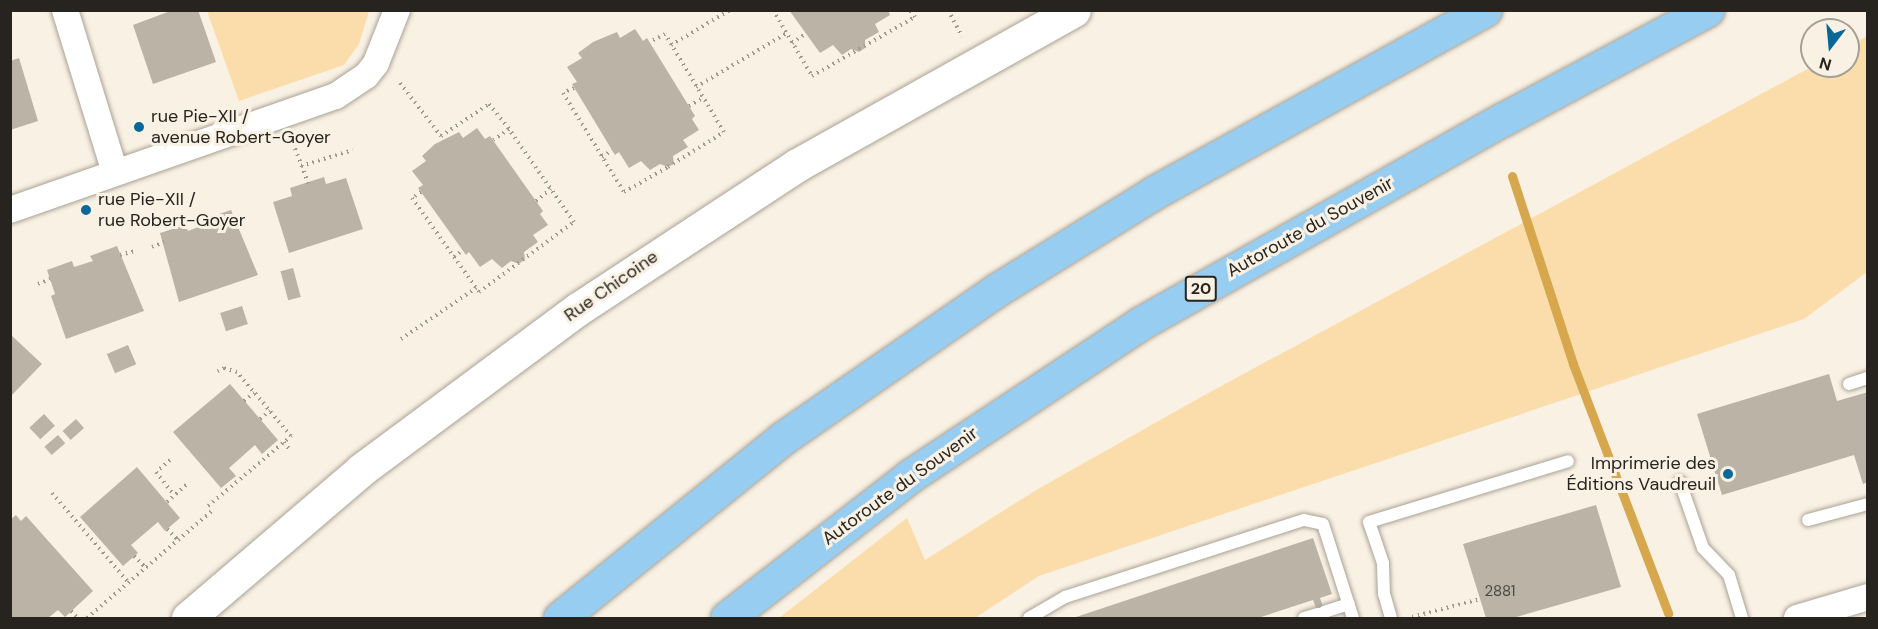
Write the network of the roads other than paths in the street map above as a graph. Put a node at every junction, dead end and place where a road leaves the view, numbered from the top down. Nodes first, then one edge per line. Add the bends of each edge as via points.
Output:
1 (65, 10) edge
2 (397, 10) edge
3 (1074, 10) edge
4 (1485, 10) edge
5 (1707, 10) edge
6 (115, 173) junction
7 (10, 210) edge
8 (1868, 378) edge
9 (1849, 384) dead end
10 (1569, 460) dead end
11 (1680, 482) dead end
12 (1868, 504) edge
13 (1808, 520) dead end
14 (1868, 597) edge
15 (1349, 604) junction
16 (188, 618) edge
17 (560, 618) edge
18 (727, 618) edge
19 (1029, 618) edge
20 (1304, 618) edge
21 (1353, 618) edge
22 (1391, 618) edge
23 (1742, 618) edge
24 (1797, 618) edge

1 - 6 street
2 - 6 street via 376,63 355,85 336,96
3 - 16 street, Rue Chicoine via 797,165 614,284 484,375 369,463
4 - 17 highway via 1155,192 995,291 783,438
5 - 18 highway, Autoroute du Souvenir / 20 via 1141,323 910,476
6 - 7 street
8 - 9 lane
10 - 22 lane via 1369,522 1383,563 1384,594
11 - 23 lane via 1703,548 1729,575
12 - 13 lane
14 - 24 street
15 - 19 lane via 1323,524 1304,520 1065,597
15 - 20 lane
15 - 21 lane

